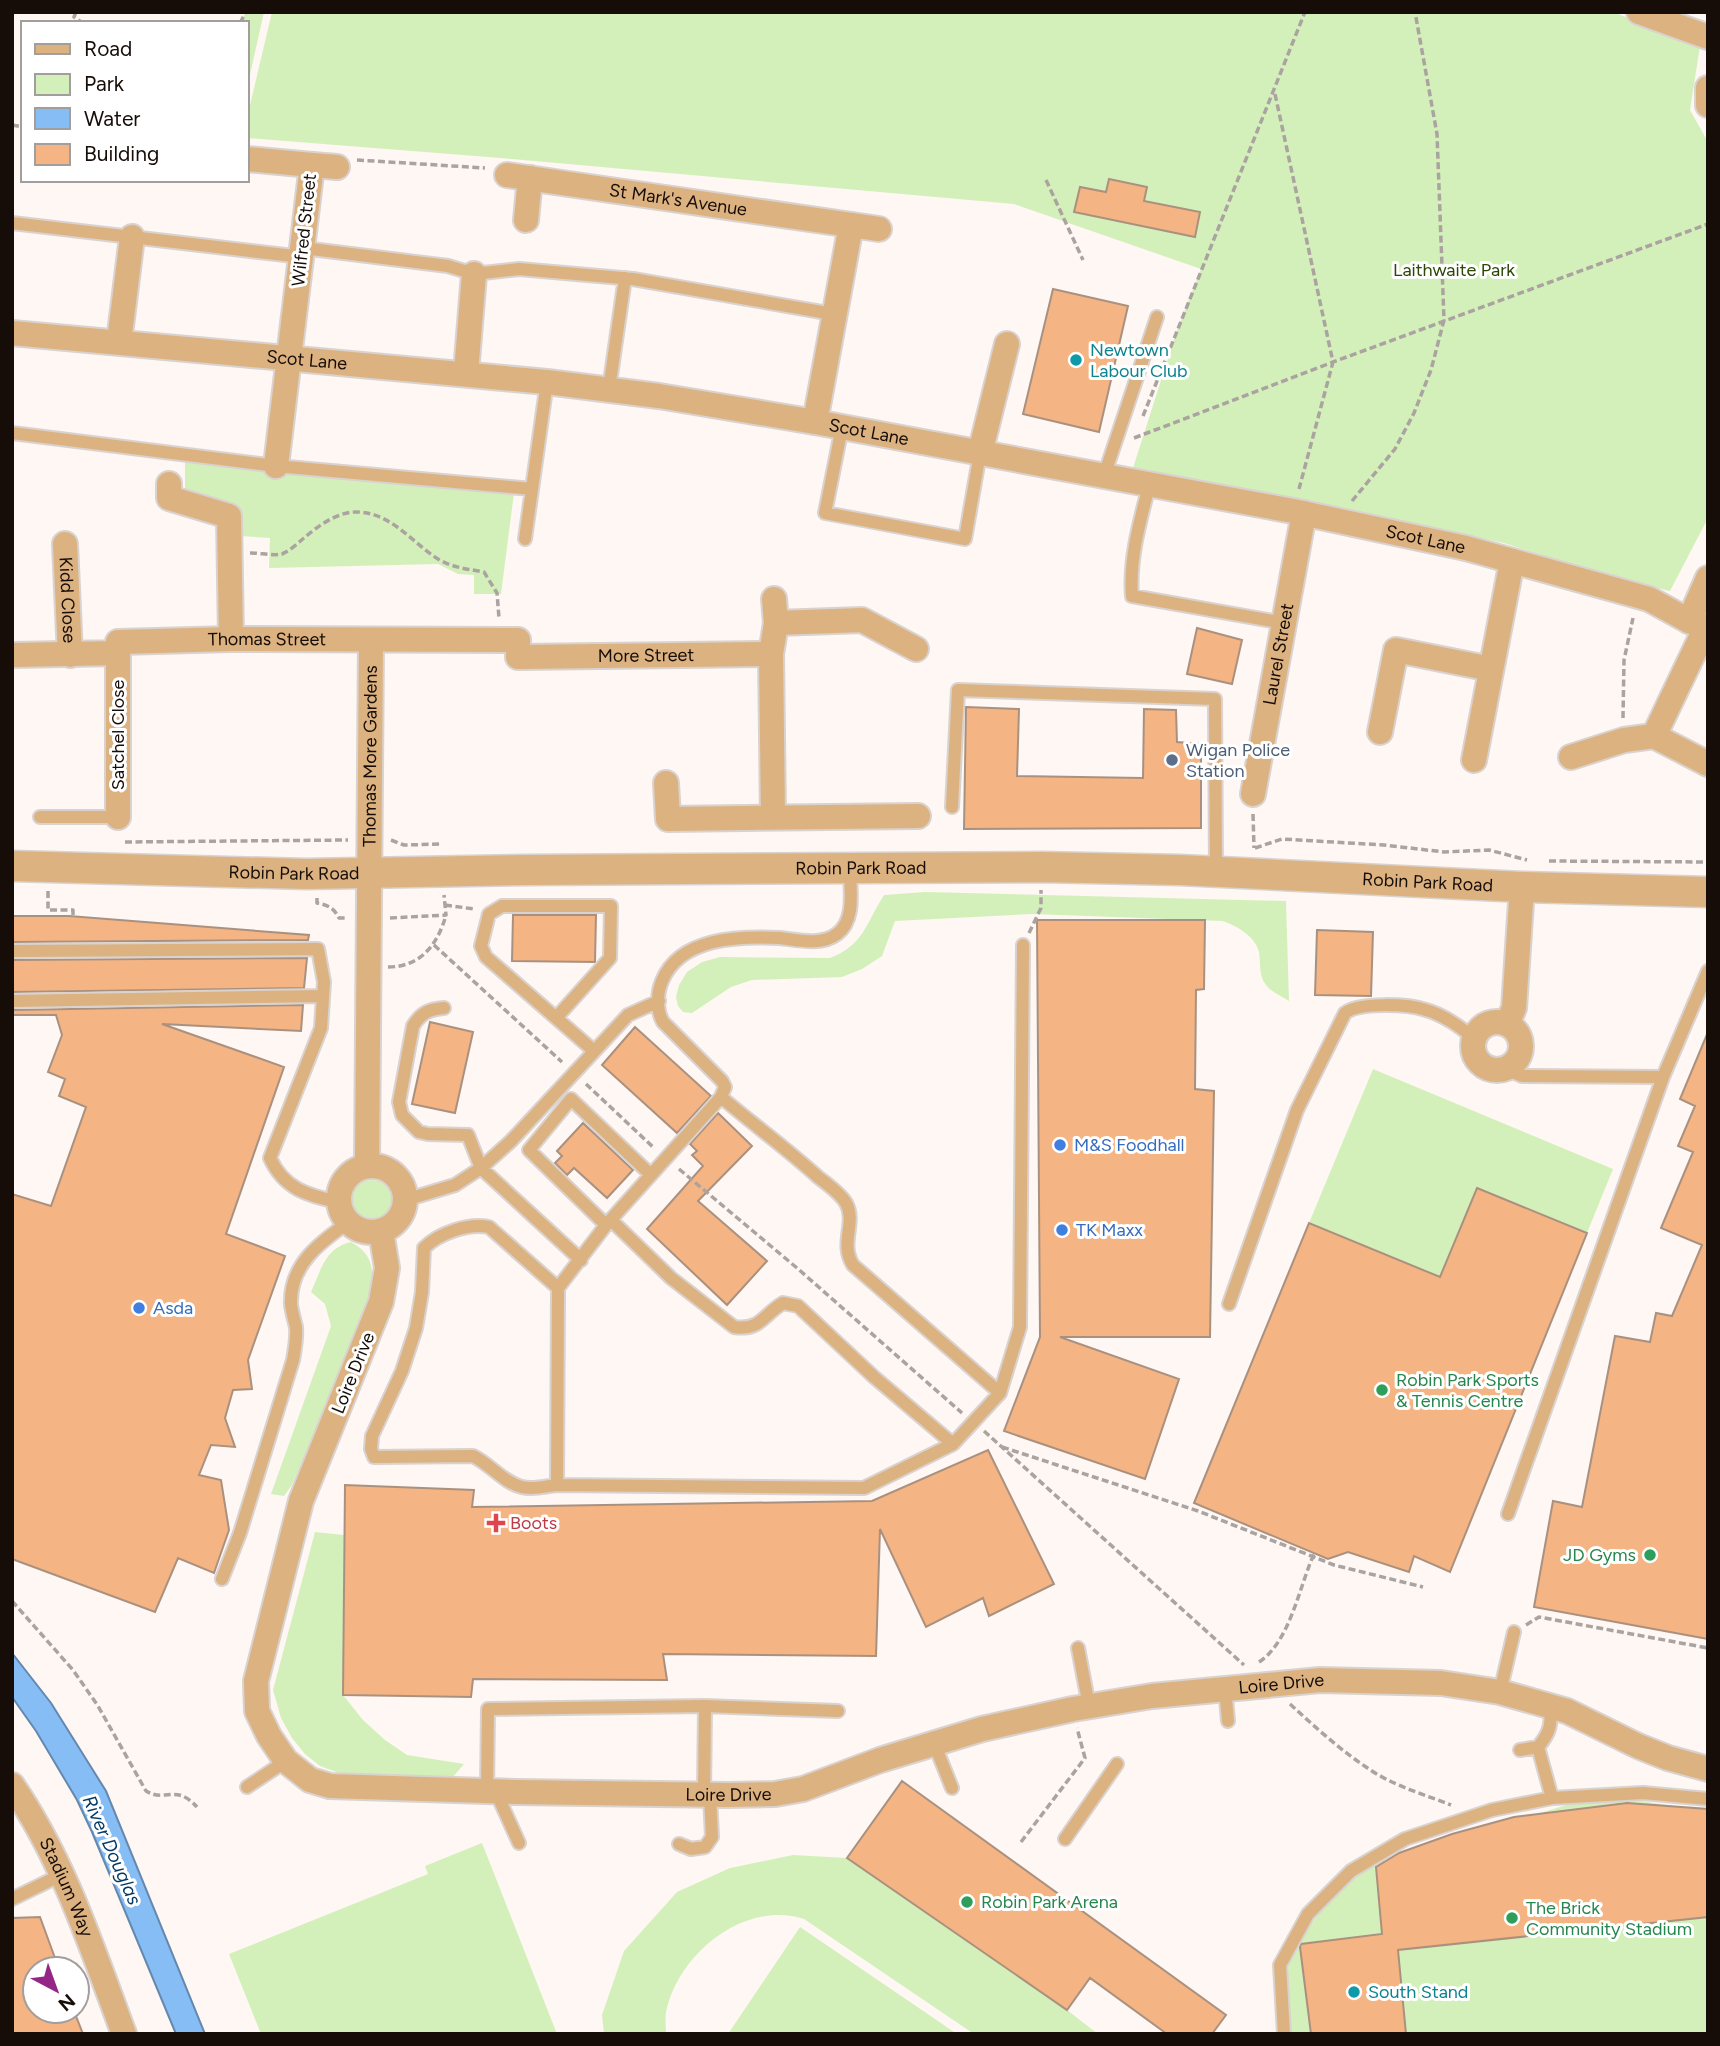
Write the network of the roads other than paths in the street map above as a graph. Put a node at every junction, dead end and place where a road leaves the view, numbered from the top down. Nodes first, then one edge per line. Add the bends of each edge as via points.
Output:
1 (1639, 12) edge
2 (1708, 37) edge
3 (1708, 89) edge
4 (1708, 105) edge
5 (248, 159) edge
6 (312, 165) junction
7 (337, 167) road end
8 (526, 220) dead end
9 (12, 223) edge
10 (851, 225) junction
11 (879, 229) dead end
12 (132, 237) junction
13 (303, 252) junction
14 (474, 274) junction
15 (625, 278) junction
16 (833, 314) junction
17 (1157, 317) dead end
18 (12, 332) edge
19 (119, 342) junction
20 (1007, 344) dead end
21 (290, 358) junction
22 (466, 373) junction
23 (547, 382) junction
24 (609, 389) junction
25 (815, 422) junction
26 (842, 428) junction
27 (12, 433) edge
28 (980, 453) junction
29 (276, 466) junction
30 (1111, 478) junction
31 (169, 484) dead end
32 (1149, 485) junction
33 (532, 489) junction
34 (1298, 512) junction
35 (525, 539) dead end
36 (65, 544) dead end
37 (1512, 561) junction
38 (1708, 578) edge
39 (1284, 622) junction
40 (1701, 625) edge
41 (231, 639) junction
42 (371, 640) junction
43 (509, 649) joint
44 (916, 649) dead end
45 (118, 653) junction
46 (772, 654) junction
47 (12, 655) edge
48 (70, 655) junction
49 (1491, 668) junction
50 (1380, 732) dead end
51 (1654, 736) junction
52 (1571, 757) dead end
53 (1474, 760) dead end
54 (1708, 764) edge
55 (666, 783) dead end
56 (1253, 794) road end
57 (952, 807) dead end
58 (918, 816) dead end
59 (40, 817) dead end
60 (118, 817) joint
61 (773, 817) junction
62 (12, 866) edge
63 (850, 869) junction
64 (1216, 872) junction
65 (370, 873) junction
66 (1522, 887) junction
67 (1708, 892) edge
68 (1023, 945) road end
69 (12, 951) edge
70 (1708, 971) edge
71 (322, 996) junction
72 (12, 1001) edge
73 (659, 1001) junction
74 (444, 1008) dead end
75 (556, 1018) junction
76 (1507, 1024) junction
77 (1474, 1038) junction
78 (594, 1051) junction
79 (1506, 1069) junction
80 (1663, 1077) junction
81 (721, 1097) junction
82 (368, 1166) junction
83 (481, 1168) junction
84 (652, 1175) junction
85 (405, 1200) junction
86 (344, 1212) junction
87 (608, 1222) junction
88 (381, 1231) junction
89 (581, 1260) junction
90 (558, 1287) junction
91 (1229, 1304) dead end
92 (1000, 1393) junction
93 (953, 1444) junction
94 (557, 1485) junction
95 (1508, 1514) dead end
96 (222, 1579) dead end
97 (1514, 1632) road end
98 (1078, 1648) dead end
99 (1225, 1688) junction
100 (1500, 1692) junction
101 (705, 1706) junction
102 (1550, 1706) junction
103 (1081, 1708) junction
104 (838, 1711) dead end
105 (1228, 1721) dead end
106 (934, 1743) junction
107 (1538, 1747) junction
108 (1520, 1750) dead end
109 (286, 1761) junction
110 (1116, 1764) dead end
111 (1708, 1769) edge
112 (12, 1785) edge
113 (247, 1787) dead end
114 (952, 1788) dead end
115 (492, 1791) junction
116 (707, 1795) junction
117 (1552, 1798) junction
118 (1708, 1799) edge
119 (1065, 1839) dead end
120 (519, 1843) dead end
121 (679, 1844) dead end
122 (63, 1874) junction
123 (12, 1899) edge
124 (124, 2034) edge
125 (1284, 2034) edge

1 - 2 street
3 - 4 street
5 - 6 street, Wilfred Street
6 - 7 street
6 - 13 street, Wilfred Street
8 - 10 street, St Mark's Avenue via 518,177
9 - 12 lane
10 - 11 street, St Mark's Avenue
10 - 16 street
12 - 13 lane
12 - 19 street
13 - 14 lane via 448,266
13 - 21 street, Wilfred Street
14 - 15 lane via 519,269
14 - 22 street
15 - 16 lane
15 - 24 lane
16 - 25 street
17 - 30 lane
18 - 19 street, Scot Lane
19 - 21 street, Scot Lane
20 - 28 street
21 - 22 street, Scot Lane
21 - 29 street, Wilfred Street
22 - 23 street, Scot Lane
23 - 24 street, Scot Lane
23 - 33 lane
24 - 25 street, Scot Lane
25 - 26 street, Scot Lane
26 - 28 street, Scot Lane
26 - 28 lane via 825,513 965,539
27 - 29 lane
28 - 30 street, Scot Lane
29 - 33 lane
30 - 32 street, Scot Lane
31 - 41 street via 169,498 229,516
32 - 34 street, Scot Lane
32 - 39 lane via 1130,577 1132,596
33 - 35 lane
34 - 37 street, Scot Lane
34 - 39 street, Laurel Street
36 - 48 street, Kidd Close
37 - 40 street, Scot Lane via 1650,599
37 - 49 street
38 - 40 street
39 - 56 street, Laurel Street
40 - 51 street
41 - 42 street, Thomas Street
41 - 45 street, Thomas Street via 118,642
42 - 43 street, Thomas Street
42 - 65 street, Thomas More Gardens
43 - 46 street, More Street
44 - 46 street via 862,620 775,611
45 - 48 street, Thomas Street
45 - 60 street, Satchel Close
46 - 61 street
47 - 48 street, Thomas Street
49 - 50 street via 1396,650
49 - 53 street
51 - 52 street
51 - 54 street
55 - 61 street via 667,819
57 - 64 lane via 958,690 1215,699
58 - 61 street
59 - 60 lane
62 - 65 street, Robin Park Road
63 - 64 street, Robin Park Road via 1041,867
63 - 65 street, Robin Park Road
63 - 73 lane via 850,915 836,935 824,940 726,940 699,946 680,956 667,971
64 - 66 street, Robin Park Road
65 - 82 street
66 - 67 street, Robin Park Road
66 - 76 street via 1514,1008
68 - 92 lane via 1020,1327
69 - 71 lane via 318,949
70 - 80 lane
71 - 72 lane
71 - 86 lane via 321,1028 270,1158 289,1185
73 - 78 lane via 628,1015
73 - 81 lane via 663,1022 722,1081
74 - 83 lane via 419,1016 413,1026 399,1102 402,1115 419,1132 468,1135
75 - 75 lane via 486,957 481,946 489,915 502,906 611,906 610,958
75 - 78 lane
76 - 77 street via 1491,1023
76 - 79 street via 1518,1035 1521,1051
77 - 79 street via 1477,1061 1490,1070
77 - 91 lane via 1426,1009 1378,1005 1345,1013 1297,1110
78 - 83 lane
79 - 80 lane via 1522,1076
80 - 95 lane
81 - 84 lane
81 - 92 lane via 847,1204 846,1255 853,1265
82 - 85 street via 394,1175
82 - 86 street via 343,1182
83 - 85 lane via 455,1185
83 - 89 lane
84 - 87 lane
84 - 87 lane via 570,1099 529,1150
85 - 88 street via 398,1219
86 - 88 street via 358,1229
86 - 96 lane via 306,1258 296,1278 291,1296 296,1342 293,1360
87 - 89 lane
87 - 93 lane via 734,1327 756,1326 783,1303 797,1306
88 - 109 street, Loire Drive via 387,1268 381,1301 301,1501 256,1681 257,1711
89 - 90 lane
90 - 94 lane
90 - 94 lane via 489,1227 479,1225 432,1241 424,1248 420,1310 410,1352 372,1436 371,1449 374,1457 473,1456 512,1484 525,1488
92 - 93 lane
93 - 94 lane via 864,1488
97 - 100 lane
98 - 103 lane
99 - 100 street, Loire Drive via 1320,1680 1441,1684
99 - 103 street, Loire Drive
99 - 105 lane
100 - 102 street, Loire Drive
101 - 104 lane
101 - 115 lane via 488,1709
101 - 116 lane
102 - 107 lane via 1549,1734
102 - 111 street, Loire Drive via 1668,1758
103 - 106 street, Loire Drive
106 - 114 lane
106 - 116 street, Loire Drive via 803,1789
107 - 108 lane
107 - 117 lane
109 - 113 lane
109 - 115 street, Loire Drive via 310,1780 330,1786
110 - 119 lane
112 - 122 street, Stadium Way
115 - 116 street, Loire Drive
115 - 120 lane
116 - 121 lane via 712,1837 705,1847 691,1849
117 - 118 lane via 1643,1793
117 - 125 lane via 1405,1839 1351,1871 1308,1914 1280,1965
122 - 123 lane
122 - 124 street, Stadium Way

